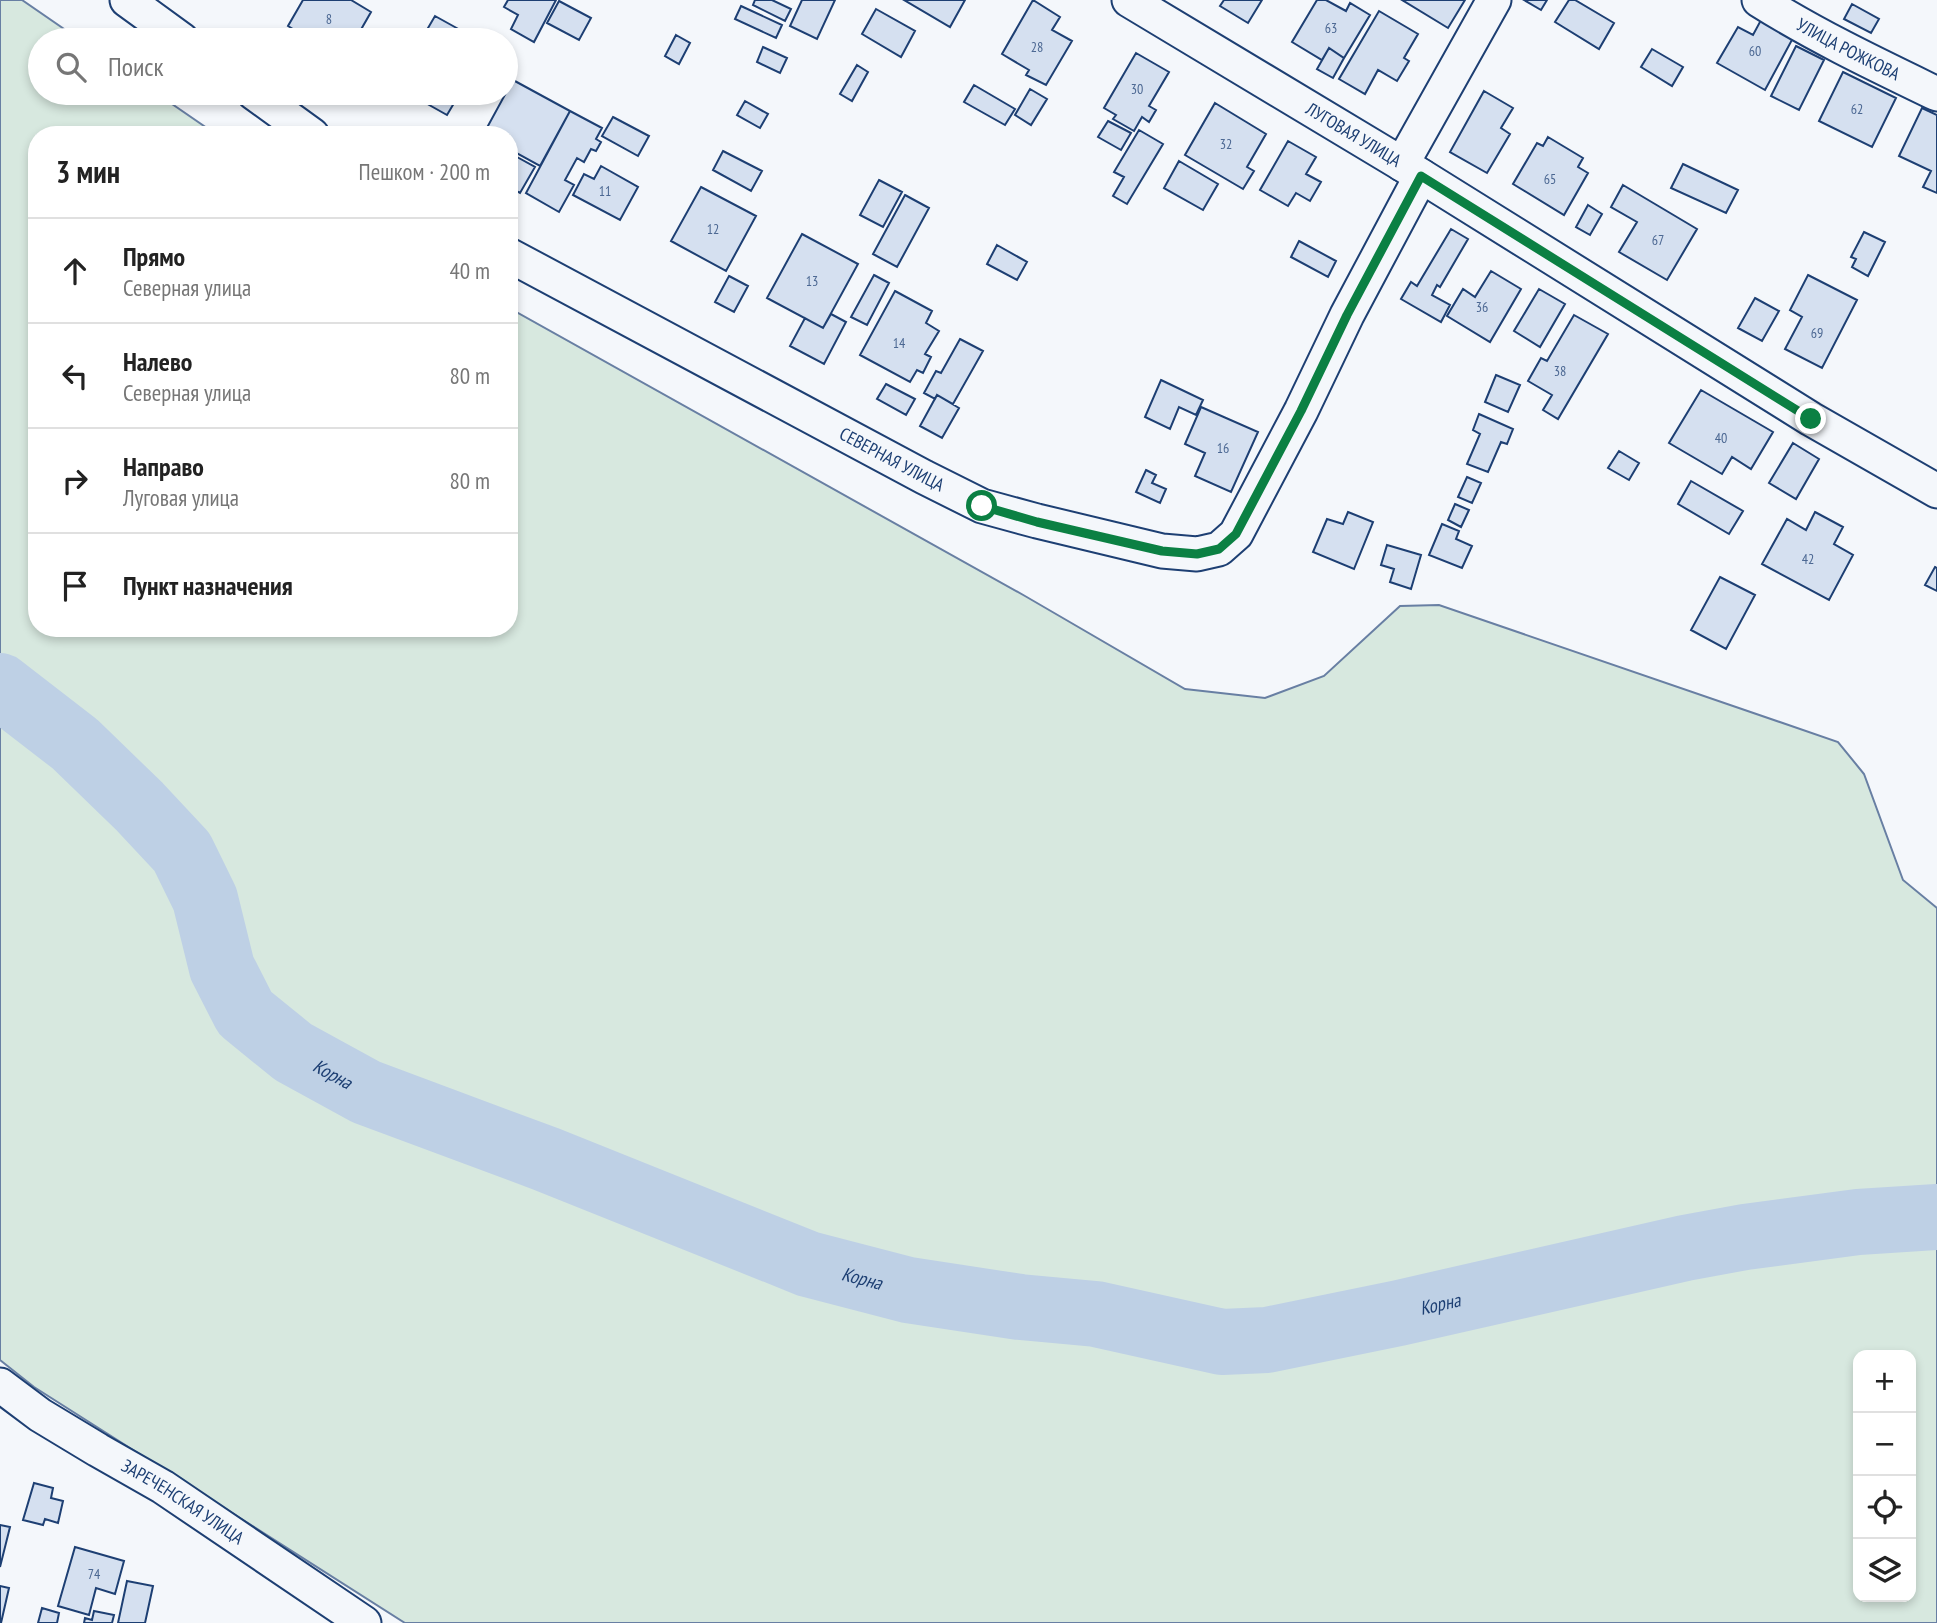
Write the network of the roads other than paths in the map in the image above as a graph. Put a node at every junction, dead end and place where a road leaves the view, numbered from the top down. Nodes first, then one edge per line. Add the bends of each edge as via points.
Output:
1 (127, 0) edge
2 (1129, 0) edge
3 (1494, 0) edge
4 (1759, 0) edge
5 (166, 28) edge
6 (1937, 94) edge
7 (271, 105) edge
8 (300, 126) edge
9 (1412, 170) junction
10 (518, 261) edge
11 (1937, 491) edge
12 (0, 1385) edge
13 (364, 1623) edge

1 - 5 street
2 - 9 street, ЛУГОВАЯ УЛИЦА
3 - 9 street, СЕВЕРНАЯ УЛИЦА
4 - 6 street, УЛИЦА РОЖКОВА
7 - 8 street
9 - 10 street, СЕВЕРНАЯ УЛИЦА via 1301,411 1236,534 1219,549 1197,554 1162,551 982,506
9 - 11 street, ЛУГОВАЯ УЛИЦА via 1811,419
12 - 13 street, ЗАРЕЧЕНСКАЯ УЛИЦА via 40,1415 163,1487

